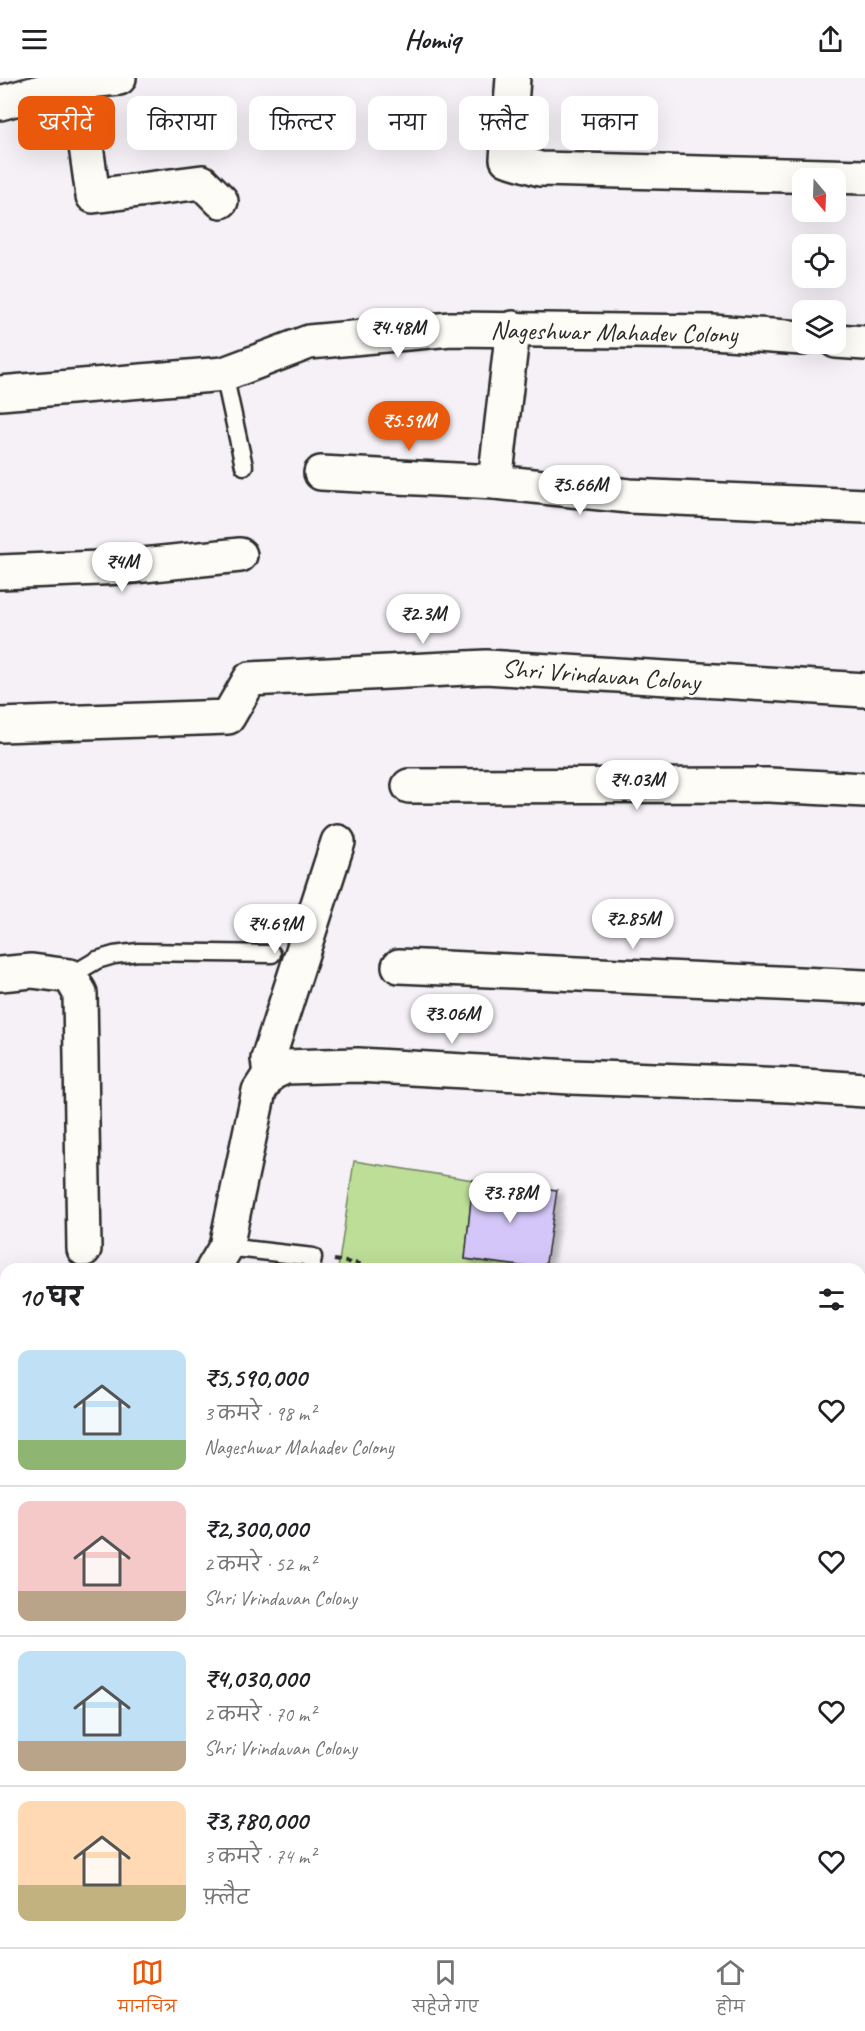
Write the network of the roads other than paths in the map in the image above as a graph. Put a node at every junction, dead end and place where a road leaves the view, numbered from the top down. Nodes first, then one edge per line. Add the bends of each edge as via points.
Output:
1 (513, 78) edge
2 (95, 80) edge
3 (0, 103) edge
4 (865, 177) edge
5 (221, 201) dead end
6 (513, 328) junction
7 (792, 337) edge
8 (846, 342) edge
9 (865, 343) edge
10 (224, 374) junction
11 (0, 393) edge
12 (244, 466) dead end
13 (321, 473) dead end
14 (495, 482) junction
15 (865, 506) edge
16 (240, 555) dead end
17 (0, 572) edge
18 (865, 690) edge
19 (0, 725) edge
20 (410, 786) dead end
21 (865, 790) edge
22 (338, 842) dead end
23 (272, 954) dead end
24 (399, 966) dead end
25 (0, 974) edge
26 (70, 976) junction
27 (865, 987) edge
28 (270, 1074) junction
29 (865, 1090) edge
30 (84, 1249) dead end
31 (219, 1258) edge
32 (312, 1263) edge

1 - 4 street via 507,159 540,170
2 - 3 street
2 - 5 street via 93,196 202,182
6 - 7 street, Nageshwar Mahadev Colony
6 - 10 street, Nageshwar Mahadev Colony via 451,329 309,342
6 - 14 street
8 - 9 street
10 - 11 street, Nageshwar Mahadev Colony
10 - 12 lane
13 - 14 street
14 - 15 street via 629,496
16 - 17 street via 124,567
18 - 19 street, Shri Vrindavan Colony via 486,667 250,679 228,717
20 - 21 street via 769,785
22 - 28 street via 268,1059
23 - 26 lane via 126,954 97,960
24 - 27 street
25 - 26 street via 32,971
26 - 30 street via 80,993
28 - 29 street via 285,1067 358,1065
28 - 31 street via 259,1091
31 - 32 lane

